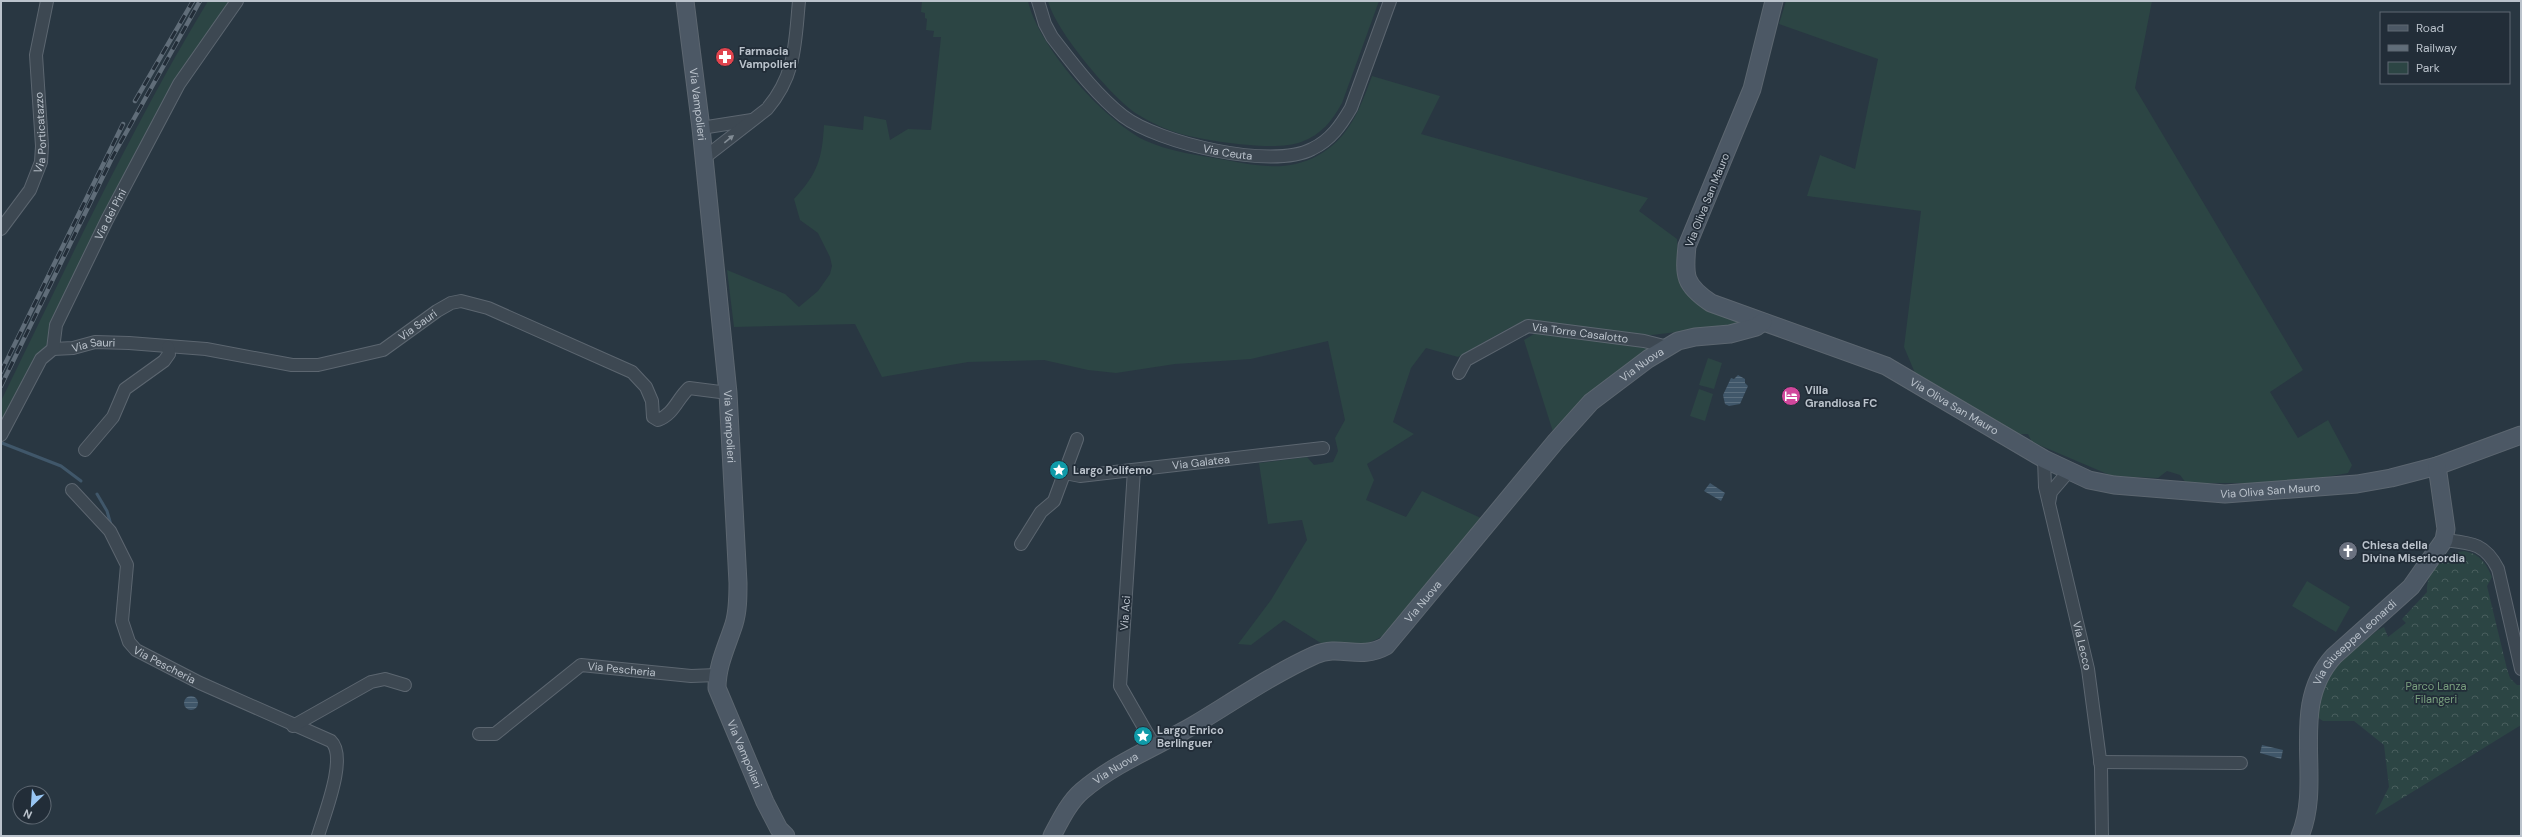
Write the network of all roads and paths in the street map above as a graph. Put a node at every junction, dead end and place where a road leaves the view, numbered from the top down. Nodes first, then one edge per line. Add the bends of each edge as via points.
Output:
1 (47, 1) edge
2 (237, 1) edge
3 (685, 1) edge
4 (799, 1) edge
5 (1038, 1) edge
6 (1390, 1) edge
7 (1774, 1) edge
8 (753, 119) junction
9 (701, 128) junction
10 (704, 158) junction
11 (1, 229) edge
12 (1763, 322) junction
13 (168, 347) junction
14 (1668, 347) junction
15 (53, 348) junction
16 (1459, 373) dead end
17 (728, 393) junction
18 (1, 435) edge
19 (2521, 435) edge
20 (1077, 439) dead end
21 (1322, 448) dead end
22 (85, 450) dead end
23 (2044, 459) junction
24 (2437, 466) junction
25 (1134, 470) junction
26 (2069, 471) junction
27 (1065, 473) junction
28 (72, 490) dead end
29 (2049, 504) junction
30 (2444, 540) junction
31 (1021, 544) dead end
32 (2521, 669) edge
33 (717, 675) junction
34 (405, 685) dead end
35 (293, 726) junction
36 (479, 734) dead end
37 (1155, 746) junction
38 (2100, 762) junction
39 (2241, 763) dead end
40 (318, 836) edge
41 (786, 836) edge
42 (1052, 836) edge
43 (2102, 836) edge
44 (2300, 836) edge

1 - 11 street, Via Porticatazzo via 36,55 41,162 30,190
2 - 15 street, Via dei Pini via 179,84 107,220 56,325
3 - 9 street, Via Vampolieri
4 - 8 street via 794,61 789,74 776,99
5 - 6 street, Via Ceuta via 1052,37 1123,116 1168,140 1265,158 1283,157 1311,150 1325,142 1338,128 1351,108
7 - 12 street, Via Oliva San Mauro via 1752,89 1687,246 1684,269 1691,287 1710,303
8 - 9 street
10 -> 8 street
9 - 10 street, Via Vampolieri
10 - 17 street, Via Vampolieri
12 - 14 street, Via Nuova via 1756,327 1730,334 1695,337
12 - 23 street, Via Oliva San Mauro via 1886,366
13 - 15 street, Via Sauri via 95,342 73,348
13 - 17 street, Via Sauri via 206,349 292,365 318,365 383,350 436,311 461,301 488,308 632,372 646,387 652,401 653,417 658,420 675,407 689,388
13 - 22 street via 169,354 164,361 125,389 113,417
14 - 16 street, Via Torre Casalotto via 1644,341 1528,326 1466,360
14 - 37 street, Via Nuova via 1591,402 1386,646 1367,654 1327,651 1316,655 1264,682
15 - 18 street via 40,359
17 - 33 street, Via Vampolieri via 738,601 734,624
19 - 24 street, Via Oliva San Mauro
20 - 27 street
21 - 25 street, Via Galatea
23 - 26 street, Via Oliva San Mauro
23 - 29 street, Via Lecco via 2043,469
24 - 26 street, Via Oliva San Mauro via 2357,484 2225,494 2114,485 2089,480
24 - 30 street via 2446,529
25 - 27 street, Via Galatea via 1080,476
25 - 37 street, Via Aci via 1120,686
26 - 29 street via 2051,492
27 - 31 street via 1054,501 1041,512
28 - 35 street, Via Pescheria via 110,530 127,565 122,615 125,633 136,650
29 - 38 street, Via Lecco via 2088,669
30 - 32 street via 2480,547 2491,555 2498,569
30 - 44 street, Via Giuseppe Leonardi via 2411,587 2334,656 2317,680 2309,709 2306,814
33 - 36 street, Via Pescheria via 691,676 581,665 495,734
33 - 41 street, Via Vampolieri via 717,688 721,700 765,802 778,829
34 - 35 street via 385,679 371,682
35 - 40 street, Via Pescheria via 331,741 336,746 338,758
37 - 42 street, Via Nuova via 1082,791 1063,815
38 - 39 street
38 - 43 street, Via Lecco

